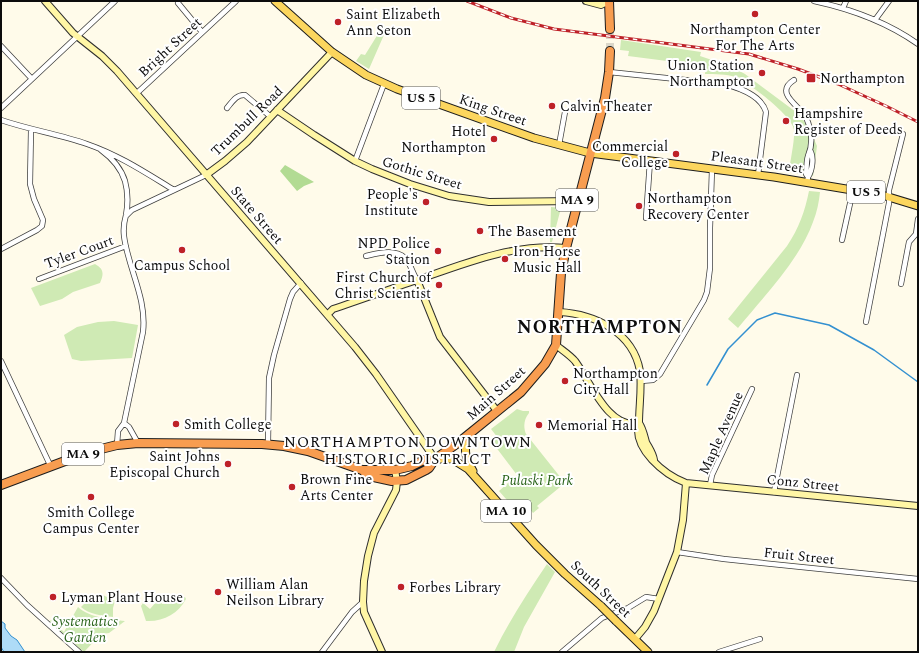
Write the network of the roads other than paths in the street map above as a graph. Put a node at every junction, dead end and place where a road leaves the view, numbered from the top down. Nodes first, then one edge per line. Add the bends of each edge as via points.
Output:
1 (44, 1) edge
2 (115, 1) edge
3 (236, 1) edge
4 (275, 1) edge
5 (586, 1) edge
6 (609, 1) edge
7 (814, 1) edge
8 (846, 1) edge
9 (889, 1) edge
10 (178, 3) dead end
11 (843, 8) junction
12 (875, 20) junction
13 (610, 29) tunnel mouth
14 (202, 32) junction
15 (77, 37) junction
16 (918, 44) edge
17 (1, 46) edge
18 (610, 51) tunnel mouth
19 (332, 52) junction
20 (609, 72) junction
21 (32, 79) junction
22 (794, 80) dead end
23 (384, 84) junction
24 (137, 93) junction
25 (1, 108) edge
26 (228, 108) dead end
27 (277, 110) junction
28 (565, 112) dead end
29 (270, 117) junction
30 (1, 120) edge
31 (31, 130) junction
32 (903, 134) dead end
33 (559, 145) junction
34 (101, 150) junction
35 (590, 153) junction
36 (355, 161) junction
37 (650, 161) junction
38 (712, 169) junction
39 (206, 174) junction
40 (758, 175) junction
41 (807, 180) junction
42 (174, 190) junction
43 (853, 190) junction
44 (889, 197) junction
45 (577, 201) junction
46 (918, 206) edge
47 (126, 216) junction
48 (646, 218) dead end
49 (918, 219) edge
50 (842, 240) dead end
51 (126, 246) junction
52 (566, 248) junction
53 (1, 249) edge
54 (366, 256) dead end
55 (39, 278) dead end
56 (417, 280) junction
57 (301, 283) junction
58 (901, 284) dead end
59 (559, 312) junction
60 (328, 314) junction
61 (866, 322) dead end
62 (556, 345) junction
63 (1, 361) edge
64 (797, 375) dead end
65 (640, 381) junction
66 (752, 389) dead end
67 (497, 411) junction
68 (124, 423) junction
69 (640, 423) junction
70 (466, 436) junction
71 (138, 443) junction
72 (268, 444) junction
73 (117, 445) junction
74 (435, 459) junction
75 (50, 467) junction
76 (362, 470) junction
77 (395, 470) junction
78 (475, 476) junction
79 (397, 481) junction
80 (686, 482) junction
81 (1, 485) edge
82 (710, 485) junction
83 (774, 492) junction
84 (918, 506) edge
85 (677, 552) junction
86 (1, 578) edge
87 (918, 579) edge
88 (659, 599) junction
89 (363, 602) junction
90 (635, 639) junction
91 (760, 639) dead end
92 (79, 652) edge
93 (322, 652) edge
94 (382, 652) edge
95 (562, 652) edge
96 (648, 652) edge
97 (719, 652) edge

1 - 15 street, State Street
2 - 15 street
3 - 14 street, Bright Street
4 - 19 main road, King Street / US 5
5 - 6 street via 601,5
6 - 13 highway
7 - 11 street
8 - 11 street
9 - 12 street
10 - 14 street
11 - 12 street
12 - 16 street
14 - 24 street, Bright Street
15 - 21 street
15 - 24 street, State Street via 110,63
17 - 21 street
18 - 20 highway, Main Street / MA 9
19 - 23 main road, King Street / US 5
19 - 27 street, Trumbull Road
20 - 35 highway, Main Street / MA 9 via 605,98
20 - 40 street via 728,85 749,93 765,107 766,115
21 - 25 street
22 - 41 street via 788,86 787,94 804,114 812,137
23 - 33 main road, King Street / US 5
23 - 36 street
24 - 39 street, State Street
26 - 29 street via 238,97 245,95
27 - 29 street, Trumbull Road
27 - 36 street, Gothic Street
28 - 33 street
29 - 39 street, Trumbull Road via 247,142
30 - 31 street
31 - 34 street
31 - 53 street via 30,186 43,224 37,230
32 - 44 street
33 - 35 main road, King Street / US 5
34 - 42 street via 122,158
34 - 47 street via 123,176 127,195
35 - 37 main road, Pleasant Street / US 5
35 - 45 highway, Main Street / MA 9
36 - 45 street, Gothic Street via 389,176 449,196 489,202
37 - 38 main road, Pleasant Street / US 5
37 - 48 street
38 - 40 main road, Pleasant Street / US 5
38 - 65 street via 710,268 707,292 660,374 653,380
39 - 42 street, Trumbull Road
39 - 57 street, State Street
40 - 41 main road, Pleasant Street / US 5
41 - 43 main road, Pleasant Street / US 5
42 - 47 street, Trumbull Road via 132,210
43 - 44 main road, Pleasant Street / US 5
43 - 50 street
44 - 46 main road, Pleasant Street / US 5
44 - 61 street
45 - 52 highway, Main Street / MA 9
47 - 51 street via 123,224
49 - 58 street via 916,234 908,246
51 - 55 street, Tyler Court
51 - 68 street via 141,298 143,323
52 - 56 street via 552,246 507,252
52 - 59 highway, Main Street / MA 9 via 561,273
54 - 56 street via 388,252 403,256
56 - 60 street via 333,309
56 - 67 street via 440,337
57 - 60 street, State Street
57 - 72 street via 291,297 272,363 269,378
59 - 62 highway, Main Street / MA 9
59 - 65 street, Conz Street via 575,313 593,319 623,338 635,355
60 - 74 street, State Street via 365,359
62 - 67 highway, Main Street / MA 9 via 521,392
62 - 69 street via 575,362 613,416 625,423
63 - 75 street
64 - 83 street
65 - 69 street, Conz Street
66 - 82 street, Maple Avenue via 712,475
67 - 70 highway, Main Street / MA 9
68 - 71 street
68 - 73 street via 118,430
69 - 80 street, Conz Street via 638,430 648,457 666,472
70 - 74 highway, Main Street
70 - 78 main road, MA 10 via 465,455
71 - 72 highway, MA 9
71 - 73 highway, MA 9
72 - 76 highway, MA 9 via 299,448
73 - 75 highway, MA 9
74 - 77 highway, Main Street
74 - 78 main road, MA 10 via 456,460
74 - 79 highway, Main Street / MA 9 via 429,468 419,474
75 - 81 highway, MA 9
76 - 77 highway, Main Street
76 - 79 highway, MA 9 via 369,476
77 - 79 street
78 - 90 main road, South Street / MA 10, bridge via 536,545
79 - 89 street via 396,490 377,526 369,550
80 - 82 street, Conz Street
80 - 85 street
82 - 83 street, Conz Street
83 - 84 street, Conz Street
85 - 87 street, Fruit Street
85 - 88 street
86 - 92 street
88 - 90 street via 649,620
88 - 95 street via 646,597 628,608 602,618
89 - 93 street via 352,612
89 - 94 street via 366,619
90 - 96 main road, South Street / MA 10
91 - 97 street

